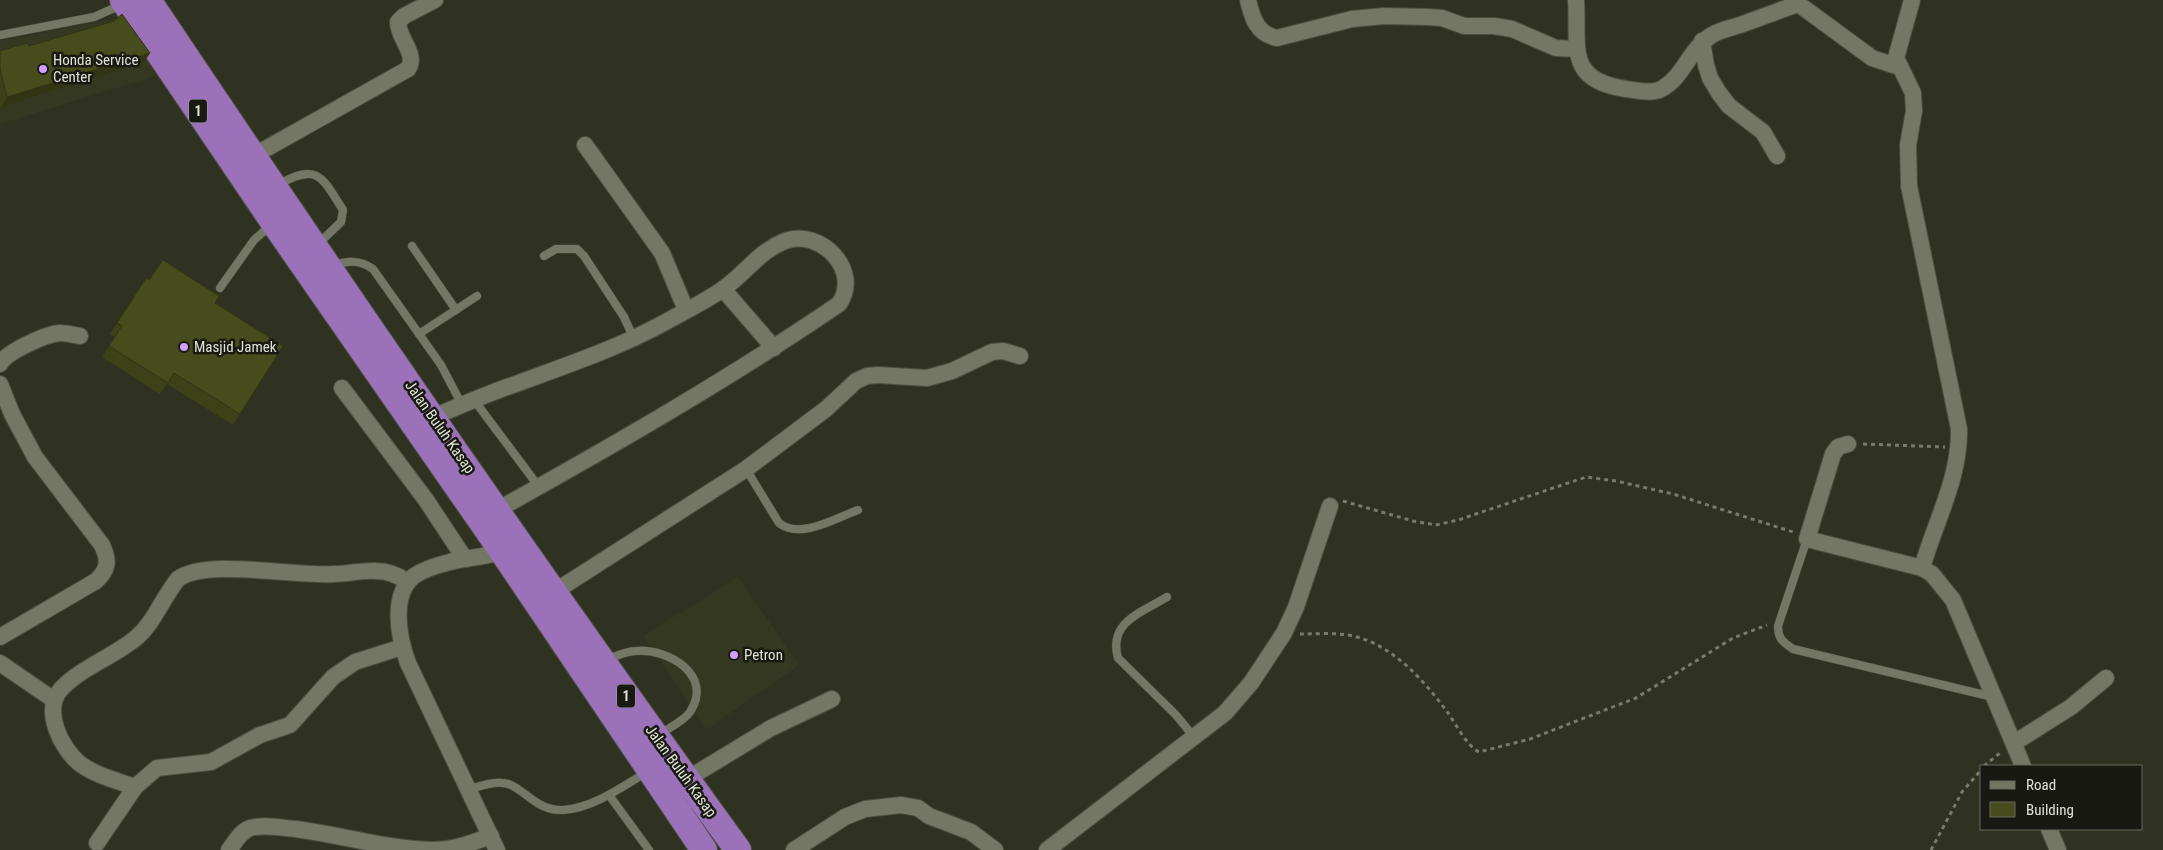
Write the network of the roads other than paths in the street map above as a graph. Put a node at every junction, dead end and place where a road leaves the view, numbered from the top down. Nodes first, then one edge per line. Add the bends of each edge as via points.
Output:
1 (435, 0) edge
2 (1248, 0) edge
3 (1576, 0) edge
4 (1912, 0) edge
5 (132, 1) edge
6 (1795, 2) edge
7 (0, 35) edge
8 (1702, 41) junction
9 (1576, 48) junction
10 (1899, 67) junction
11 (585, 145) dead end
12 (252, 156) junction
13 (1777, 156) dead end
14 (274, 188) junction
15 (274, 223) junction
16 (412, 246) dead end
17 (314, 247) junction
18 (544, 256) dead end
19 (329, 268) junction
20 (220, 288) dead end
21 (723, 289) junction
22 (477, 296) dead end
23 (456, 310) junction
24 (686, 310) junction
25 (419, 334) junction
26 (80, 336) dead end
27 (634, 339) junction
28 (774, 348) junction
29 (1020, 356) dead end
30 (0, 364) edge
31 (0, 384) edge
32 (342, 388) dead end
33 (468, 402) junction
34 (433, 417) junction
35 (1848, 444) road end
36 (746, 470) junction
37 (539, 487) junction
38 (1330, 506) road end
39 (497, 510) junction
40 (858, 510) dead end
41 (1807, 539) junction
42 (502, 551) junction
43 (465, 559) junction
44 (1922, 568) junction
45 (408, 582) junction
46 (554, 592) junction
47 (1167, 597) dead end
48 (0, 637) edge
49 (402, 647) junction
50 (603, 662) junction
51 (0, 663) edge
52 (2106, 678) dead end
53 (1996, 698) junction
54 (832, 699) dead end
55 (54, 700) junction
56 (655, 737) junction
57 (1195, 737) junction
58 (2014, 743) junction
59 (2023, 765) edge
60 (649, 771) junction
61 (687, 779) junction
62 (135, 787) junction
63 (469, 789) junction
64 (609, 795) junction
65 (2049, 830) edge
66 (97, 843) dead end
67 (494, 843) edge
68 (700, 849) edge
69 (229, 850) edge
70 (649, 850) edge
71 (738, 850) edge
72 (794, 850) edge
73 (996, 850) edge
74 (1048, 850) edge
75 (2058, 850) edge

1 - 12 street via 398,22 398,32 412,56 408,69
2 - 9 street via 1257,28 1267,36 1277,38 1352,19 1428,17 1470,27 1494,26 1556,48
3 - 9 street
4 - 10 street via 1898,43 1896,58
5 - 7 lane via 94,17
5 - 12 highway, Jalan Buluh Kasap / 1
5 - 15 highway, Jalan Buluh Kasap / 1
6 - 8 street
6 - 10 street via 1872,58
8 - 9 street via 1663,89 1652,91 1599,83 1584,68
8 - 13 street via 1706,64 1719,93 1729,106 1763,132
10 - 44 street via 1913,93 1914,111 1908,145 1909,186 1959,429 1959,448 1950,487
11 - 24 street via 662,254
12 - 14 highway, Jalan Buluh Kasap / 1
14 - 17 highway, Jalan Buluh Kasap / 1
14 - 17 lane via 293,177 312,174 324,179 343,210 341,222
15 - 20 lane via 254,240
15 - 42 highway, Jalan Buluh Kasap / 1
16 - 23 lane
17 - 19 highway, Jalan Buluh Kasap / 1
18 - 27 lane via 556,249 577,249 624,317
19 - 25 lane via 356,261 373,269
19 - 34 highway, Jalan Buluh Kasap / 1
21 - 24 street
21 - 28 street
21 - 28 street via 752,261 785,241 800,238 817,241 826,247 846,273 845,294 838,304
22 - 23 lane
23 - 25 lane
24 - 27 street
25 - 33 lane
26 - 30 street via 52,335 10,354
27 - 33 street via 592,358
28 - 37 street
29 - 36 street via 1003,351 992,352 952,371 927,378 868,376 856,381 826,409
31 - 48 street via 35,457 102,545 108,564 106,572 96,580
32 - 43 street via 426,500
33 - 34 street
33 - 37 lane
34 - 39 highway, Jalan Buluh Kasap / 1
35 - 41 street via 1838,447 1833,454
36 - 40 lane via 786,529 806,529
36 - 46 street
37 - 39 street
38 - 57 street via 1284,633 1251,683 1225,713
39 - 46 highway, Jalan Buluh Kasap / 1
41 - 44 street
41 - 53 lane via 1778,626 1782,642 1794,649
42 - 43 street
42 - 60 highway, Jalan Buluh Kasap / 1
43 - 45 street via 429,569
44 - 53 street via 1932,574 1953,600
45 - 49 street via 400,604
45 - 55 street via 391,573 376,571 307,574 213,568 186,573 169,589 138,637 76,676
46 - 50 highway, Jalan Buluh Kasap / 1
47 - 57 lane via 1122,625 1116,633 1114,645 1118,658
49 - 62 street via 354,662 333,677 290,725 260,735 211,762 157,768
49 - 63 street
50 - 56 highway, Jalan Buluh Kasap / 1
50 - 56 lane via 624,652 638,650 659,653 678,661 690,671 697,688 696,702 688,714
51 - 55 street
52 - 58 street via 2072,706
53 - 58 street
54 - 61 street via 770,728
55 - 62 street via 52,710 58,732 70,754 80,764
56 - 61 highway, Jalan Buluh Kasap / 1
57 - 74 street
58 - 59 street
60 - 64 lane
60 - 68 highway, Jalan Buluh Kasap / 1
61 - 71 highway, Jalan Buluh Kasap / 1
62 - 66 street
63 - 64 lane via 501,783 511,785 541,806 561,810 580,807
63 - 67 street
64 - 70 lane
65 - 75 street
67 - 69 street via 431,850 318,832 262,827 249,828 239,835
72 - 73 street via 865,808 901,805 918,808 929,816 971,832

